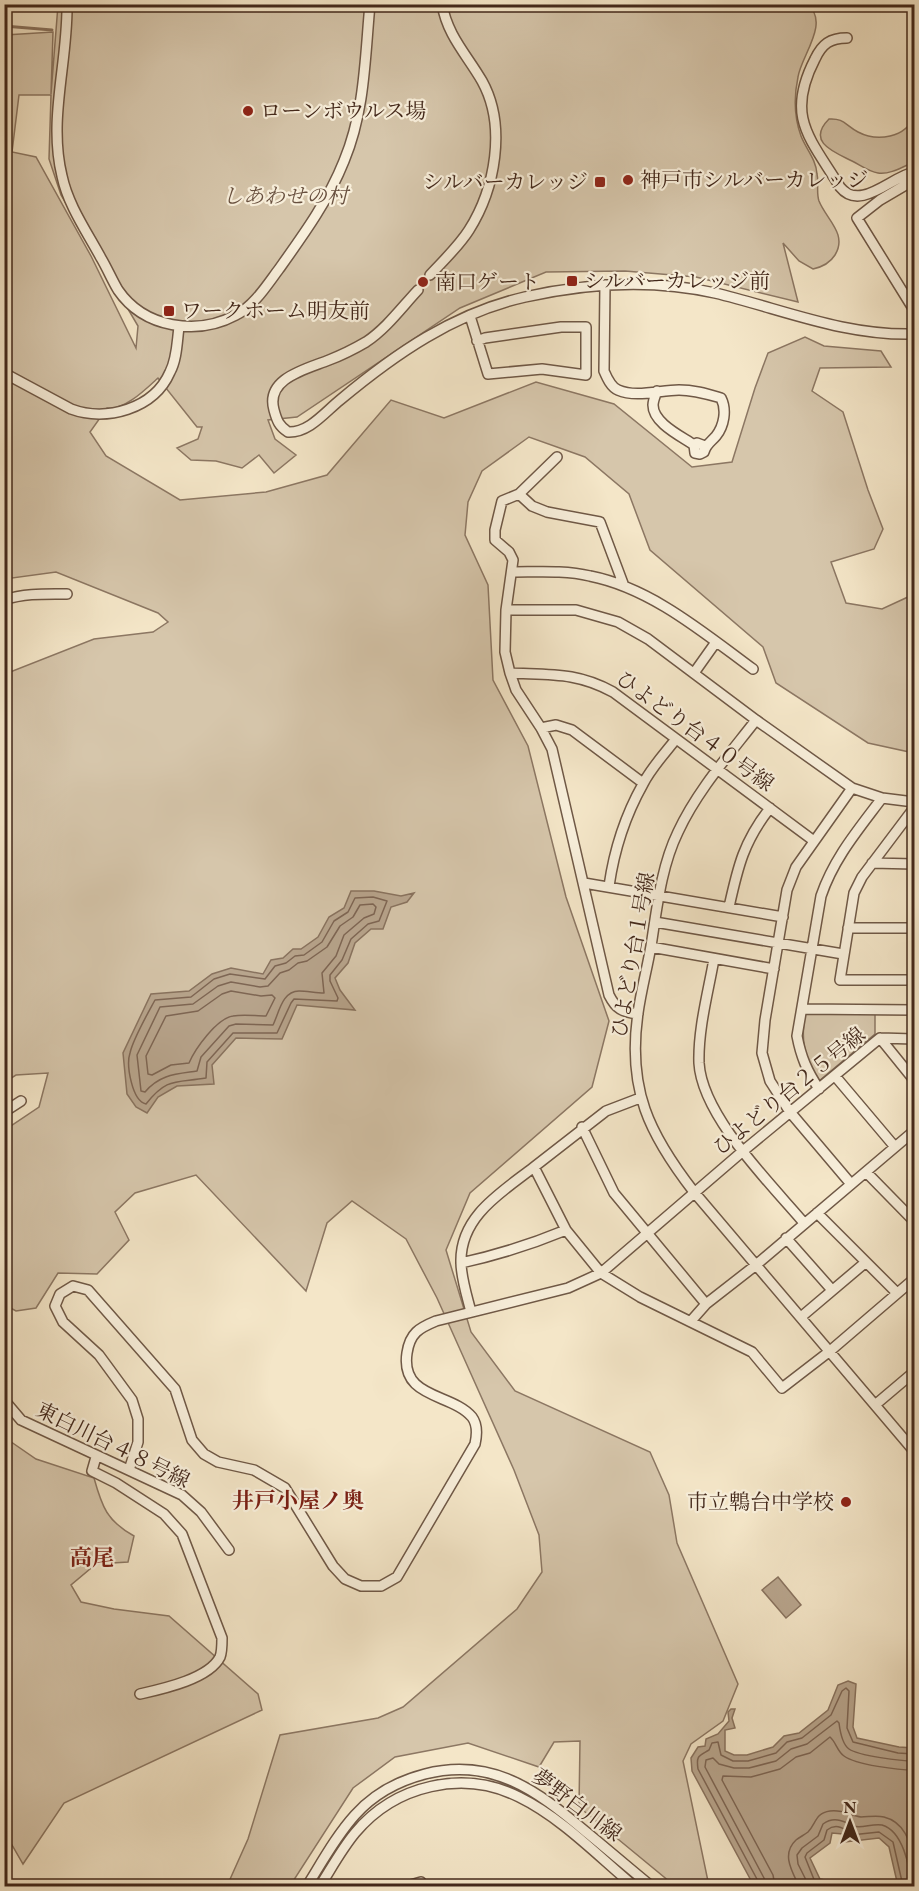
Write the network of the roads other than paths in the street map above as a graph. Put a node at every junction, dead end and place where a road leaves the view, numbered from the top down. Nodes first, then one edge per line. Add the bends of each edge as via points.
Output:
1 (67, 4) edge
2 (370, 4) edge
3 (442, 4) edge
4 (847, 38) dead end
5 (915, 172) edge
6 (915, 180) edge
7 (430, 275) tunnel mouth
8 (605, 285) junction
9 (418, 290) tunnel mouth
10 (915, 310) edge
11 (470, 316) junction
12 (179, 327) junction
13 (915, 334) edge
14 (477, 341) junction
15 (4, 373) edge
16 (657, 391) junction
17 (557, 457) dead end
18 (519, 494) junction
19 (512, 572) junction
20 (624, 586) junction
21 (67, 594) dead end
22 (4, 600) edge
23 (506, 610) junction
24 (716, 642) junction
25 (753, 669) dead end
26 (510, 673) junction
27 (694, 673) junction
28 (756, 720) junction
29 (541, 728) junction
30 (676, 738) junction
31 (717, 770) junction
32 (643, 783) junction
33 (852, 789) junction
34 (882, 798) junction
35 (915, 802) edge
36 (770, 808) junction
37 (915, 808) edge
38 (814, 841) junction
39 (872, 863) junction
40 (915, 864) edge
41 (584, 883) junction
42 (609, 886) junction
43 (658, 896) junction
44 (729, 907) junction
45 (783, 917) junction
46 (655, 922) junction
47 (848, 928) junction
48 (915, 928) edge
49 (779, 943) junction
50 (651, 948) junction
51 (812, 948) junction
52 (843, 954) junction
53 (714, 959) junction
54 (774, 969) junction
55 (915, 980) edge
56 (802, 1009) junction
57 (915, 1010) edge
58 (638, 1014) junction
59 (880, 1038) junction
60 (915, 1039) edge
61 (835, 1076) junction
62 (915, 1080) edge
63 (819, 1089) junction
64 (640, 1098) junction
65 (21, 1101) dead end
66 (4, 1112) edge
67 (790, 1112) junction
68 (582, 1127) junction
69 (914, 1131) edge
70 (895, 1147) junction
71 (743, 1151) junction
72 (534, 1167) junction
73 (866, 1172) junction
74 (851, 1184) junction
75 (694, 1192) junction
76 (817, 1213) junction
77 (915, 1221) edge
78 (804, 1223) junction
79 (566, 1230) junction
80 (647, 1233) junction
81 (786, 1238) junction
82 (866, 1262) junction
83 (461, 1263) junction
84 (756, 1265) junction
85 (601, 1273) junction
86 (915, 1279) edge
87 (832, 1290) junction
88 (897, 1293) junction
89 (706, 1304) junction
90 (471, 1312) junction
91 (801, 1317) junction
92 (691, 1321) junction
93 (830, 1351) junction
94 (915, 1372) edge
95 (4, 1400) edge
96 (875, 1405) junction
97 (915, 1451) edge
98 (96, 1457) junction
99 (129, 1470) junction
100 (229, 1550) dead end
101 (140, 1694) dead end
102 (421, 1884) edge
103 (307, 1887) edge
104 (320, 1887) edge
105 (407, 1887) edge
106 (634, 1887) edge
107 (651, 1887) edge

1 - 12 street via 56,126 62,178 119,291 148,316
2 - 12 street via 355,126 344,161 315,219 266,286 237,315 197,327
3 - 7 street via 450,32 482,82 495,134 489,187 481,207 468,231
4 - 5 street via 827,41 820,49 805,79 802,123 848,194 866,196
6 - 10 street via 857,218
8 - 11 street via 523,297
8 - 13 street via 688,288 827,325
8 - 16 street via 604,371 616,389 632,393
9 - 11 street via 368,341 292,374 280,384 273,398 278,426 288,432 304,430 396,355
11 - 14 street
12 - 15 street via 175,360 168,378 141,404 119,413 82,413
14 - 14 street via 488,374 542,369 586,375 586,327
16 - 16 street via 695,391 722,398 722,424 704,452 695,453 694,445 661,421 653,406
17 - 18 street
18 - 19 street via 502,501 495,530 495,540 513,560
18 - 20 street via 532,506 547,512 600,522
19 - 20 street via 560,572
19 - 23 street
20 - 24 street via 646,595
21 - 22 street via 34,593
23 - 26 street
23 - 27 street via 576,610 618,622
24 - 25 street
24 - 27 street
26 - 29 street via 516,690
26 - 30 street, ひよどり台４０号線 via 571,675 594,681
27 - 28 street
28 - 31 street, ひよどり台１号線
28 - 33 street
29 - 32 street via 556,725 572,730
29 - 41 street via 552,749
30 - 31 street, ひよどり台４０号線
30 - 32 street
31 - 36 street, ひよどり台４０号線
31 - 43 street, ひよどり台１号線 via 692,804 677,834
32 - 42 street via 625,822
33 - 34 street
33 - 38 street
34 - 35 street
34 - 51 street via 828,876
36 - 38 street, ひよどり台４０号線
36 - 44 street via 744,849
37 - 39 street
38 - 45 street via 796,867
39 - 40 street
39 - 47 street via 854,893
41 - 42 street
41 - 58 street via 609,995 623,1012
42 - 43 street
43 - 44 street
43 - 46 street, ひよどり台１号線
44 - 45 street
45 - 49 street
46 - 49 street
46 - 50 street, ひよどり台１号線
47 - 48 street
47 - 52 street
49 - 51 street
49 - 54 street
50 - 53 street
50 - 58 street, ひよどり台１号線
51 - 52 street
51 - 56 street
52 - 55 street via 840,980
53 - 54 street
53 - 71 street via 699,1065 719,1119
54 - 67 street via 762,1053 770,1081
56 - 57 street
56 - 63 street via 800,1053
58 - 64 street, ひよどり台１号線 via 634,1057
59 - 60 street, ひよどり台２５号線
59 - 61 street, ひよどり台２５号線
59 - 62 street
61 - 63 street, ひよどり台２５号線
61 - 70 street
63 - 67 street, ひよどり台２５号線
64 - 68 street via 606,1111
64 - 75 street, ひよどり台１号線 via 669,1160
65 - 66 street
67 - 71 street, ひよどり台２５号線
67 - 74 street
68 - 72 street
68 - 80 street via 614,1193
69 - 70 street
70 - 73 street
71 - 75 street, ひよどり台２５号線
71 - 78 street
72 - 79 street
72 - 83 street via 487,1203 471,1221 463,1241
73 - 74 street
73 - 77 street
74 - 76 street
75 - 80 street, ひよどり台２５号線
75 - 84 street, ひよどり台１号線
76 - 78 street
76 - 82 street
78 - 81 street
79 - 83 street via 498,1255
79 - 85 street
80 - 85 street, ひよどり台２５号線
80 - 89 street
81 - 84 street
81 - 87 street
82 - 87 street
82 - 88 street
83 - 90 street
84 - 89 street
84 - 91 street, ひよどり台１号線
85 - 90 street, ひよどり台２５号線 via 568,1288
85 - 92 street
86 - 88 street
87 - 91 street
88 - 93 street
89 - 92 street
90 - 99 street, ひよどり台２５号線 via 436,1320 418,1329 408,1344 406,1361 411,1378 424,1392 474,1419 476,1444 397,1577 381,1586 361,1586 345,1579 285,1488 254,1470 218,1462 204,1454 192,1440 176,1389 88,1290 73,1286 60,1294 55,1306 63,1322 99,1355 119,1382 132,1400 138,1419 138,1442
91 - 93 street, ひよどり台１号線
92 - 93 street via 752,1352 782,1388
93 - 96 street, ひよどり台１号線
94 - 96 street
95 - 98 street, 東白川台４８号線 via 21,1420
96 - 97 street, ひよどり台１号線
98 - 99 street, 東白川台４８号線
98 - 101 street via 92,1471 164,1514 182,1534 222,1638 221,1656 212,1668 171,1687
99 - 100 street, 東白川台４８号線 via 182,1496 201,1512
102 - 105 street
103 - 107 street, 夢野白川線 via 339,1834 374,1798 417,1776 452,1770 488,1773 524,1785
104 - 106 street, 夢野白川線 via 356,1832 385,1806 422,1788 460,1783 491,1787 521,1798 544,1812

